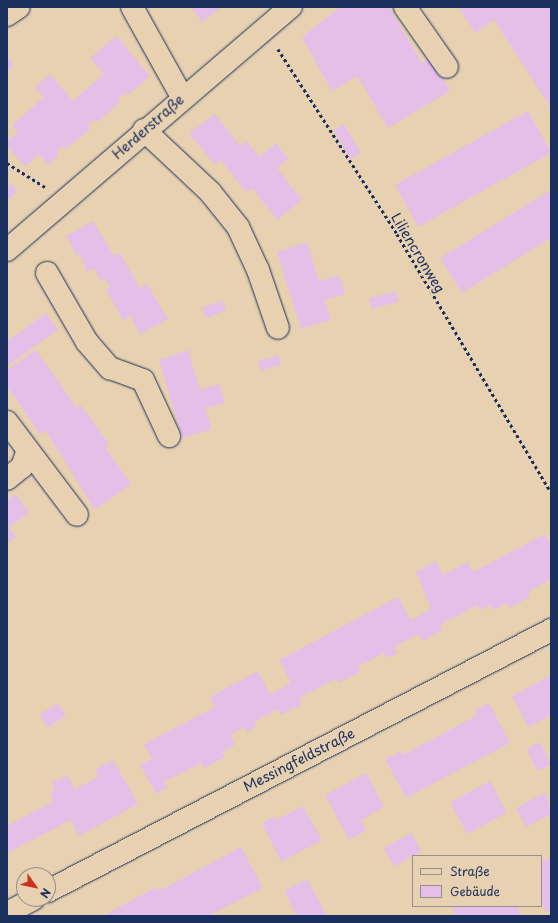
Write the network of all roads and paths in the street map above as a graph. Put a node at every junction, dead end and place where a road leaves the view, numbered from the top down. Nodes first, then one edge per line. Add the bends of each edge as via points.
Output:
1 (19, 7) edge
2 (132, 7) edge
3 (291, 7) edge
4 (405, 7) edge
5 (7, 15) edge
6 (264, 26) junction
7 (447, 67) dead end
8 (182, 97) junction
9 (144, 130) junction
10 (7, 163) edge
11 (66, 200) junction
12 (7, 250) edge
13 (47, 273) dead end
14 (278, 328) dead end
15 (7, 422) edge
16 (168, 436) dead end
17 (28, 450) junction
18 (7, 479) edge
19 (551, 492) edge
20 (77, 515) dead end
21 (551, 630) edge
22 (56, 887) edge
23 (18, 907) edge
24 (7, 913) edge

1 - 5 street
2 - 8 street
3 - 6 street, Herderstraße
4 - 7 street
6 - 8 street, Herderstraße
6 - 19 path, Liliencronweg via 316,114 396,234
8 - 9 street, Herderstraße
9 - 11 street, Herderstraße
9 - 14 street via 210,192 238,227 258,270
10 - 11 path
11 - 12 street, Herderstraße
13 - 16 street via 87,342 110,368 143,380
15 - 17 street
17 - 18 street via 22,467
17 - 20 street
21 - 22 street, Messingfeldstraße
23 - 24 street

